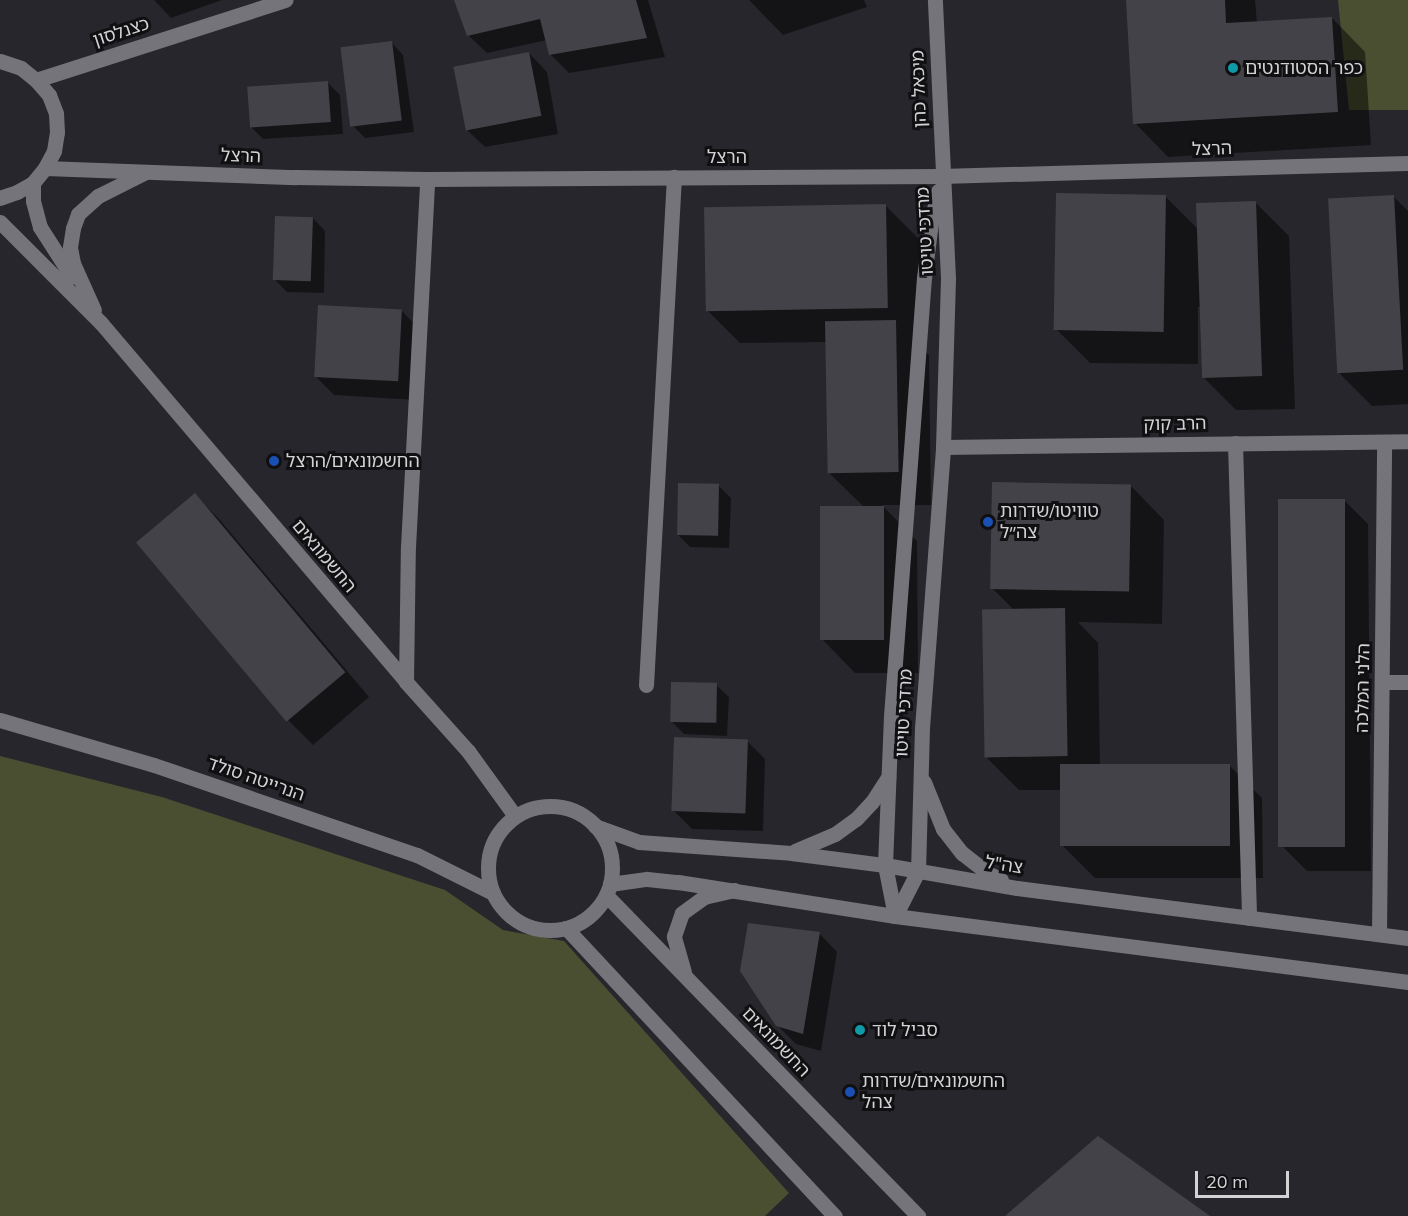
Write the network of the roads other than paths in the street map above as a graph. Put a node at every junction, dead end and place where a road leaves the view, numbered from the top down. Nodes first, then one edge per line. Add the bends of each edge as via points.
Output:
1 (285, 0) edge
2 (935, 0) edge
3 (0, 61) edge
4 (36, 80) junction
5 (1408, 163) edge
6 (45, 168) junction
7 (144, 173) junction
8 (942, 176) junction
9 (674, 177) junction
10 (427, 179) junction
11 (33, 183) junction
12 (0, 198) edge
13 (0, 222) edge
14 (101, 323) junction
15 (1408, 441) edge
16 (1384, 442) junction
17 (1235, 443) junction
18 (943, 447) junction
19 (406, 682) junction
20 (1382, 682) junction
21 (1408, 682) edge
22 (646, 685) dead end
23 (0, 720) edge
24 (920, 769) junction
25 (888, 777) junction
26 (515, 816) junction
27 (595, 826) junction
28 (791, 853) junction
29 (885, 865) junction
30 (918, 871) junction
31 (1017, 888) junction
32 (608, 890) junction
33 (734, 890) junction
34 (493, 894) junction
35 (896, 916) junction
36 (1249, 918) junction
37 (566, 928) junction
38 (1379, 934) junction
39 (1408, 938) edge
40 (688, 980) junction
41 (1408, 982) edge
42 (835, 1216) edge
43 (918, 1216) edge

1 - 4 street, כצנלסון
2 - 8 street, מיכאל כהן
3 - 4 street via 21,68
4 - 6 street via 49,95 56,113 54,151
5 - 8 street, הרצל
6 - 7 street, הרצל
6 - 11 street
7 - 10 street, הרצל
7 - 14 street via 98,196 78,214 73,228 73,263
8 - 9 street, הרצל
8 - 18 street, מרדכי טויטו via 948,278
8 - 25 street, מרדכי טויטו via 924,278
9 - 10 street, הרצל
9 - 22 street
10 - 19 street via 408,548
11 - 12 street
11 - 14 street, החשמונאים via 40,227
13 - 14 street, החשמונאים
14 - 19 street, החשמונאים
15 - 16 street, הרב קוק
16 - 17 street, הרב קוק
16 - 20 street, הלני המלכה
17 - 18 street, הרב קוק
17 - 36 street
18 - 24 street, מרדכי טויטו
19 - 26 street, החשמונאים via 468,751
20 - 21 street
20 - 38 street, הלני המלכה
23 - 34 street, הנרייטה סולד via 154,765 417,855
24 - 30 street, מרדכי טויטו
24 - 31 street via 943,829 962,853 986,872
25 - 28 street via 856,819 835,834
25 - 29 street, מרדכי טויטו
26 - 27 street via 549,806 566,808
26 - 34 street via 503,828 491,851 489,877
27 - 28 street, צה"ל via 639,842
27 - 32 street via 610,855
28 - 29 street, צה"ל
29 - 30 street, צה"ל
29 - 35 street, מרדכי טויטו
30 - 31 street, צה"ל
30 - 35 street, מרדכי טויטו
31 - 36 street, צה"ל
32 - 33 street via 647,879
32 - 37 street via 596,910
32 - 40 street, החשמונאים
33 - 35 street
33 - 40 street via 704,897 682,913 677,922 676,949
34 - 37 street via 516,920 549,930
35 - 41 street
36 - 38 street, צה"ל
37 - 42 street
38 - 39 street, צה"ל
40 - 43 street, החשמונאים

